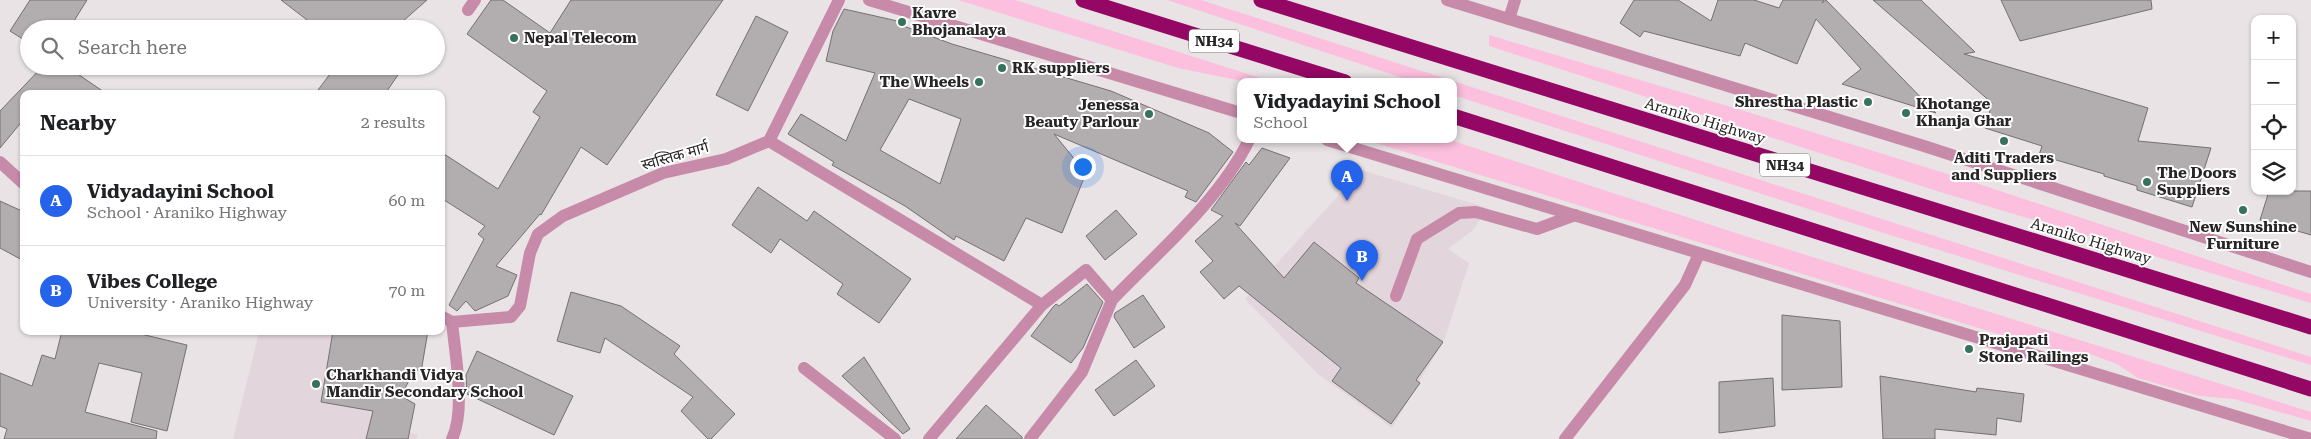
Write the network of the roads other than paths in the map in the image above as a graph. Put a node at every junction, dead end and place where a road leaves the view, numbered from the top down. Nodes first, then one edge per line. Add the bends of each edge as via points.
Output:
1 (840, 0) edge
2 (869, 0) edge
3 (1083, 0) edge
4 (1261, 0) edge
5 (1446, 0) edge
6 (1515, 0) edge
7 (1509, 19) junction
8 (1332, 78) edge
9 (1237, 113) edge
10 (1457, 117) edge
11 (769, 141) junction
12 (1248, 143) edge
13 (1337, 143) edge
14 (0, 162) edge
15 (20, 180) edge
16 (1575, 215) junction
17 (1699, 254) junction
18 (2311, 272) edge
19 (1396, 296) dead end
20 (1112, 300) junction
21 (1042, 305) junction
22 (446, 319) edge
23 (2311, 327) edge
24 (804, 368) dead end
25 (2311, 389) edge
26 (452, 439) edge
27 (895, 439) edge
28 (929, 439) edge
29 (1030, 439) edge
30 (1565, 439) edge
31 (2311, 439) edge

1 - 11 street
2 - 9 street
3 - 8 highway, NH34
4 - 23 highway, Araniko Highway / NH34
5 - 7 street
6 - 7 street
7 - 18 street via 1924,146
10 - 25 highway
11 - 21 street
11 - 22 street, स्वस्तिक मार्ग via 726,159 663,173 563,216 538,234 530,253 520,306 511,317
12 - 20 street via 1212,196
13 - 16 street
14 - 15 street
16 - 17 street
16 - 19 street via 1537,229 1476,212 1459,213 1417,239
17 - 30 street via 1685,285
17 - 31 street
20 - 21 street via 1086,270
20 - 29 street via 1082,372
21 - 28 street
22 - 26 street via 457,382
24 - 27 street

